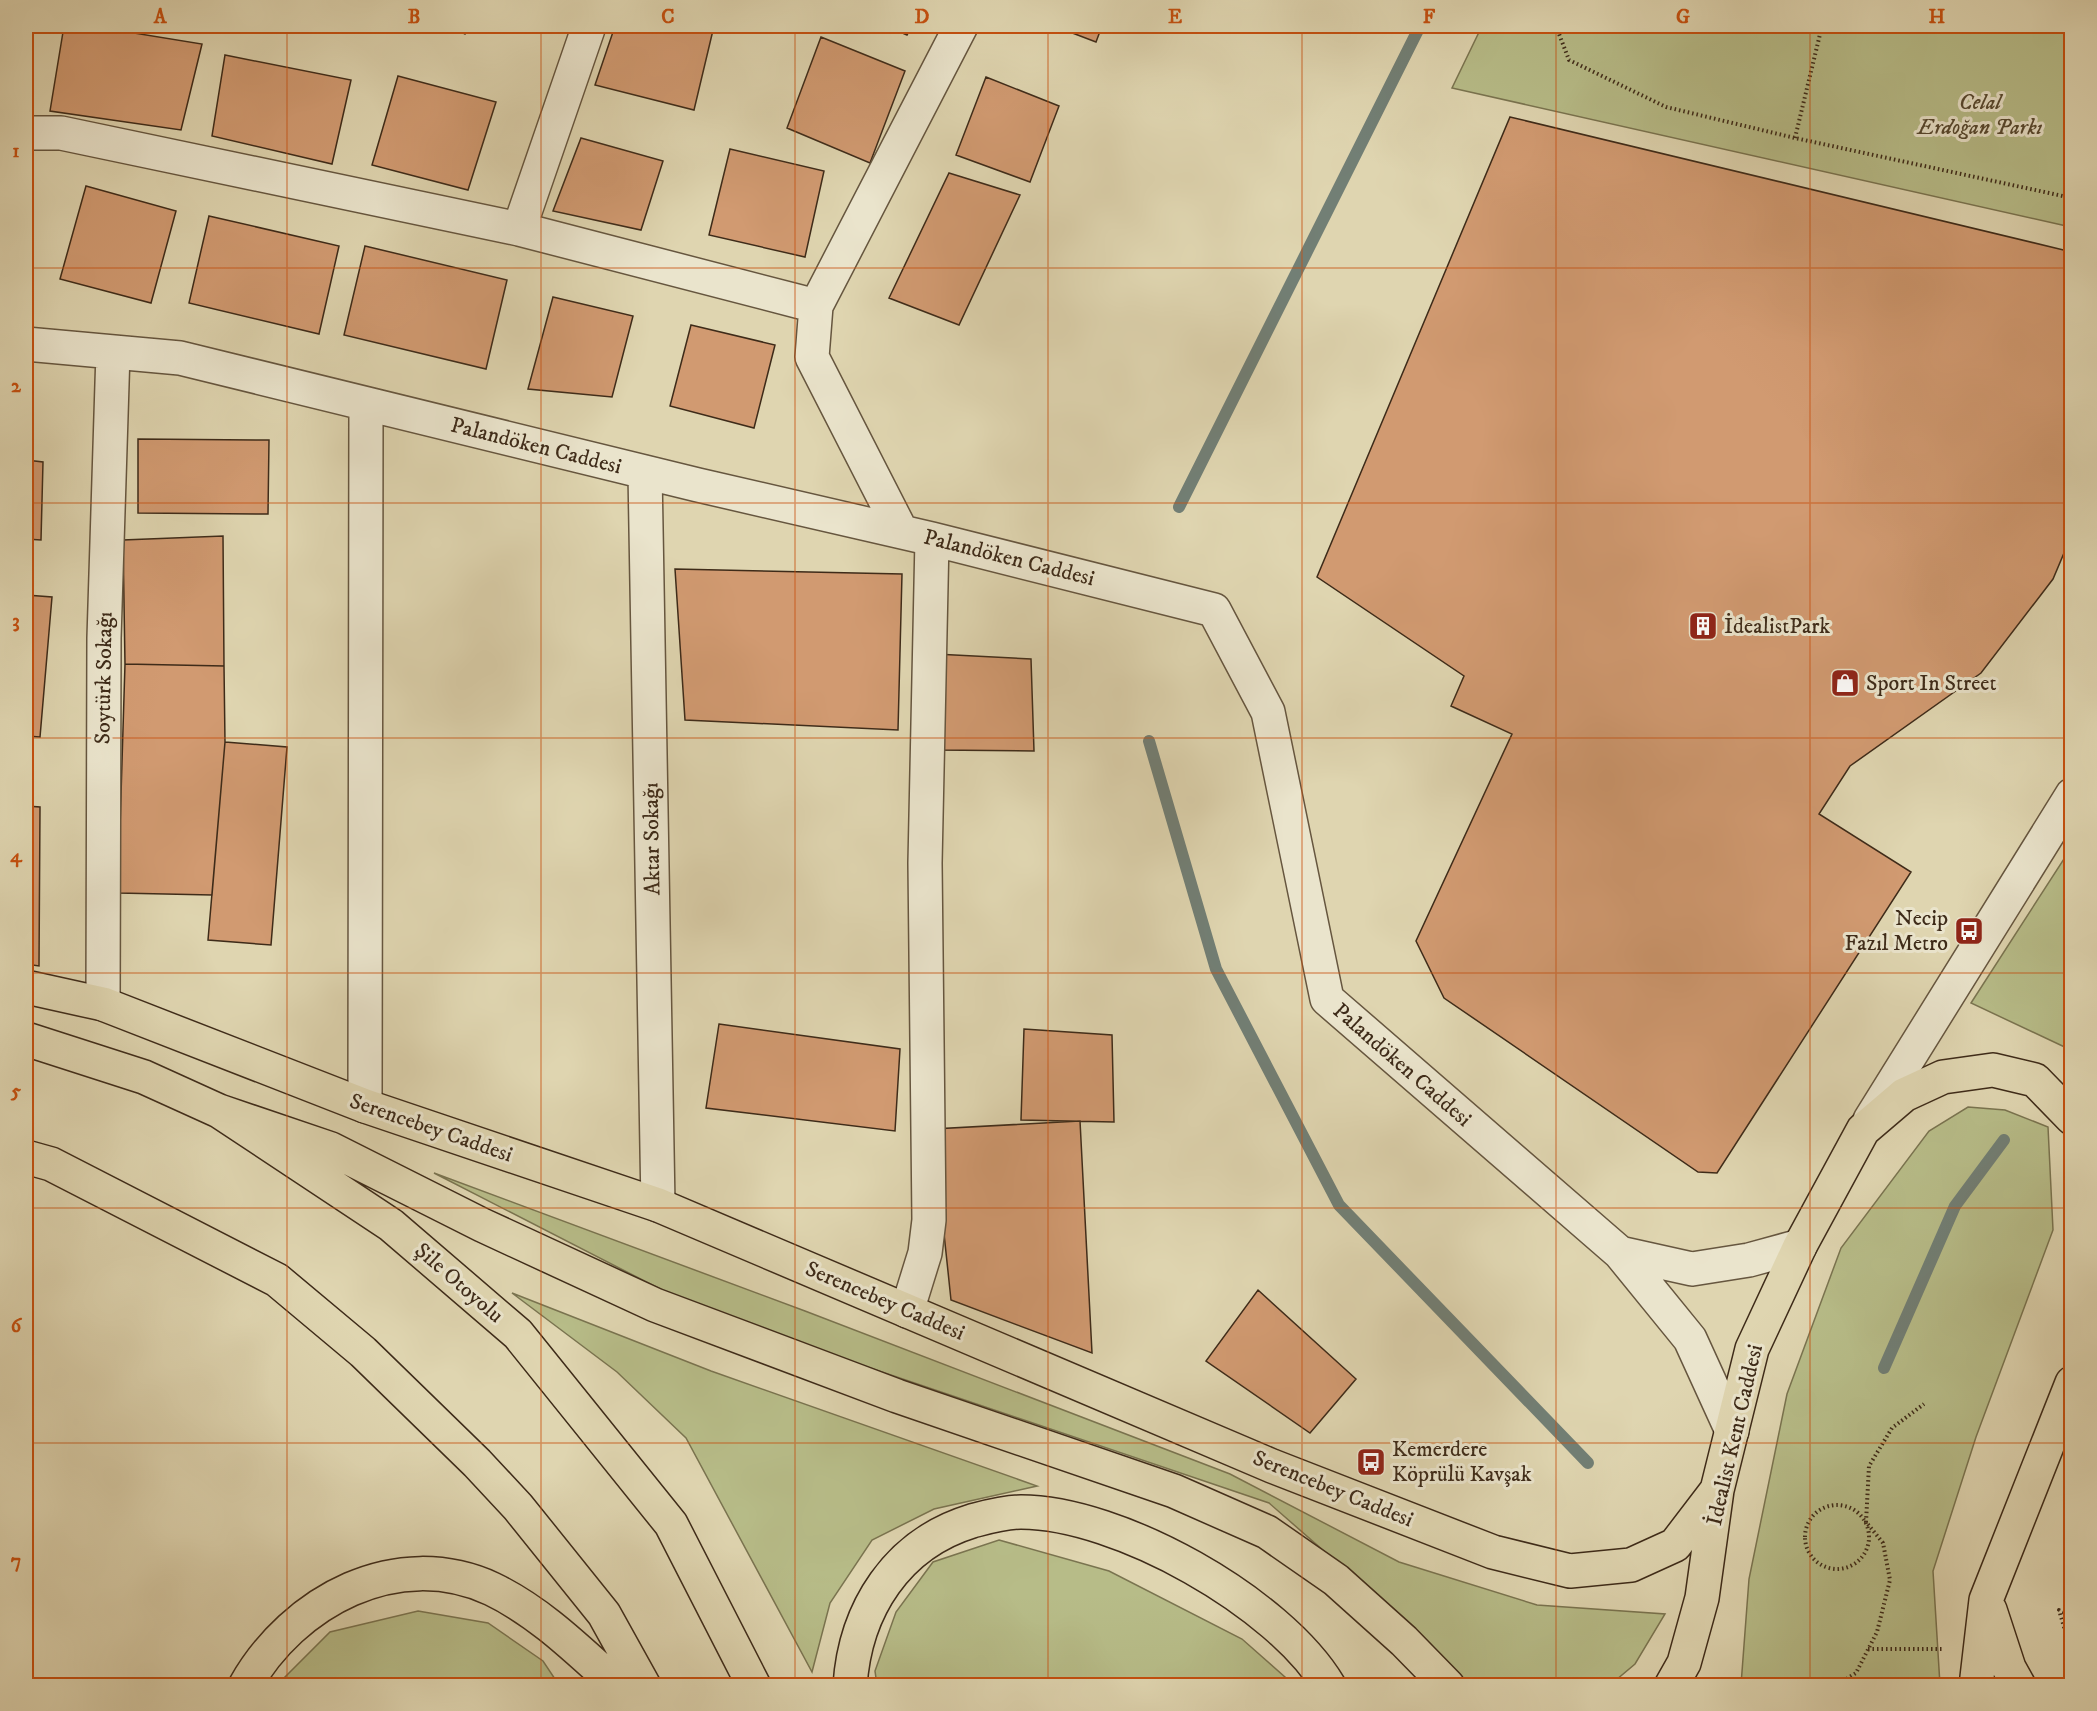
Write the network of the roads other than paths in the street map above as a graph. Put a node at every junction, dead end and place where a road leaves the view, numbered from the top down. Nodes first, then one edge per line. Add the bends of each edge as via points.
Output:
1 (589, 26) edge
2 (961, 26) edge
3 (26, 133) edge
4 (519, 229) junction
5 (816, 306) junction
6 (26, 344) edge
7 (113, 352) junction
8 (366, 404) junction
9 (645, 472) junction
10 (916, 535) junction
11 (2072, 795) edge
12 (26, 987) edge
13 (103, 1004) junction
14 (26, 1039) edge
15 (365, 1106) junction
16 (219, 1112) junction
17 (2072, 1118) edge
18 (1863, 1130) junction
19 (26, 1157) edge
20 (658, 1205) junction
21 (1800, 1246) junction
22 (1620, 1253) junction
23 (907, 1311) junction
24 (2072, 1383) edge
25 (1732, 1431) junction
26 (1717, 1490) junction
27 (1986, 1600) junction
28 (245, 1686) edge
29 (618, 1686) edge
30 (644, 1686) edge
31 (754, 1686) edge
32 (850, 1686) edge
33 (1329, 1686) edge
34 (1449, 1686) edge
35 (1671, 1686) edge
36 (1976, 1686) edge
37 (2019, 1686) edge

1 - 4 street
2 - 5 street
3 - 4 street via 61,134
4 - 5 street
5 - 10 street via 812,357
6 - 7 street, Palandöken Caddesi
7 - 8 street, Palandöken Caddesi via 180,358
7 - 13 street, Soytürk Sokağı via 104,638
8 - 9 street, Palandöken Caddesi
8 - 15 street
9 - 10 street, Palandöken Caddesi
9 - 20 street, Aktar Sokağı
10 - 22 street, Palandöken Caddesi via 1214,610 1268,712 1327,999
10 - 23 street via 926,863 929,1220 925,1253
11 - 18 street, İdealist Kent Caddesi
12 - 13 main road, Serencebey Caddesi
13 - 15 main road, Serencebey Caddesi
14 - 16 main road, Şile Otoyolu via 144,1077
15 - 20 main road, Serencebey Caddesi
16 - 31 main road, Şile Otoyolu via 391,1225 518,1334 670,1524
16 - 34 main road via 331,1149 655,1305 897,1396 1174,1491 1267,1532 1336,1580
17 - 18 main road, İdealist Kent Caddesi via 2035,1080 1993,1070 1943,1077 1904,1095
18 - 21 main road, İdealist Kent Caddesi
19 - 30 main road via 51,1164 277,1280 363,1352 518,1507 604,1614
20 - 23 main road, Serencebey Caddesi
21 - 22 street via 1749,1260 1692,1269
21 - 25 main road, İdealist Kent Caddesi via 1752,1349
22 - 25 street, Palandöken Caddesi via 1690,1339
23 - 26 main road, Serencebey Caddesi via 1272,1466 1482,1548 1570,1571 1631,1565 1675,1545
24 - 27 main road
25 - 26 main road, İdealist Kent Caddesi
26 - 35 main road, İdealist Kent Caddesi via 1702,1598 1684,1664
27 - 36 main road
27 - 37 main road
28 - 29 main road via 256,1666 282,1636 332,1597 383,1578 419,1575 450,1577 491,1589 531,1613
32 - 33 main road via 860,1629 874,1599 896,1569 927,1540 948,1530 989,1516 1020,1512 1060,1516 1116,1532 1190,1565 1220,1582 1266,1618 1298,1647

